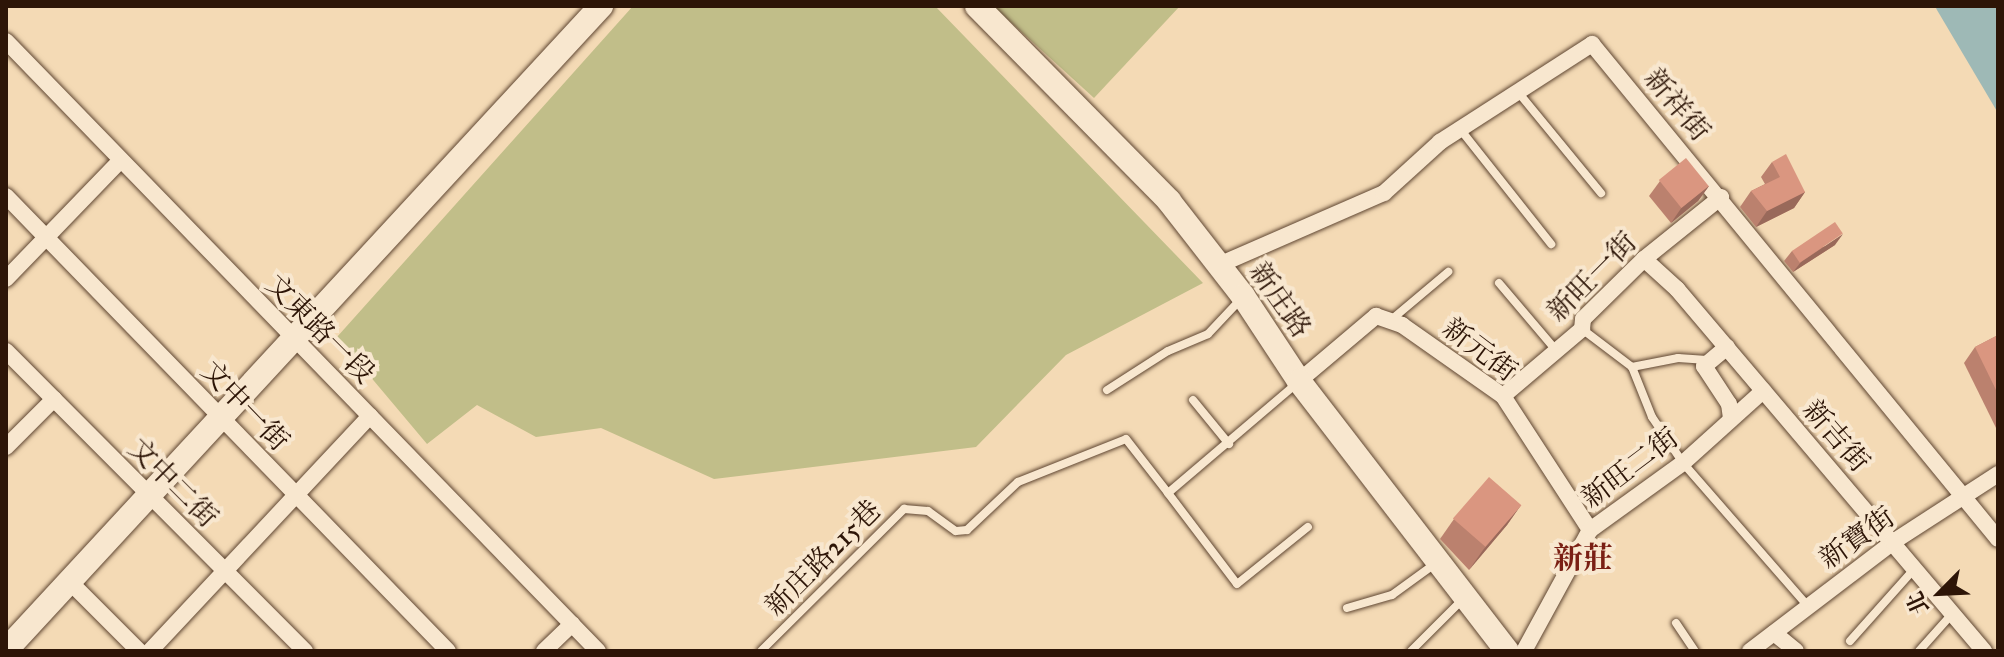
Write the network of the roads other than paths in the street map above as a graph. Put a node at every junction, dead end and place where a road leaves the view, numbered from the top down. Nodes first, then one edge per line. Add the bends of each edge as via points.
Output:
1 (601, 6) edge
2 (977, 6) edge
3 (6, 41) edge
4 (1517, 92) junction
5 (1460, 129) junction
6 (121, 160) junction
7 (1601, 193) dead end
8 (6, 196) edge
9 (1721, 197) junction
10 (46, 237) junction
11 (1551, 244) dead end
12 (1644, 259) junction
13 (1219, 265) junction
14 (1448, 272) dead end
15 (6, 279) edge
16 (1499, 283) dead end
17 (1243, 296) junction
18 (1391, 321) junction
19 (1582, 329) junction
20 (295, 343) junction
21 (1727, 347) junction
22 (1555, 349) junction
23 (6, 351) edge
24 (1708, 361) junction
25 (1632, 367) junction
26 (1299, 381) junction
27 (1107, 390) dead end
28 (1763, 391) junction
29 (1503, 396) junction
30 (54, 399) junction
31 (1193, 400) dead end
32 (370, 416) junction
33 (1731, 419) junction
34 (221, 420) junction
35 (1229, 444) junction
36 (6, 447) edge
37 (1683, 463) junction
38 (1998, 474) edge
39 (1168, 493) junction
40 (296, 495) junction
41 (149, 497) junction
42 (1967, 498) junction
43 (1308, 527) dead end
44 (1590, 530) junction
45 (1998, 539) edge
46 (1893, 542) junction
47 (1436, 563) junction
48 (1915, 568) junction
49 (225, 571) junction
50 (69, 581) junction
51 (1465, 597) junction
52 (1807, 605) junction
53 (1347, 608) dead end
54 (1952, 613) junction
55 (1676, 623) dead end
56 (572, 624) junction
57 (1774, 633) junction
58 (1850, 641) dead end
59 (6, 650) edge
60 (139, 651) edge
61 (150, 651) edge
62 (305, 651) edge
63 (448, 651) edge
64 (544, 651) edge
65 (598, 651) edge
66 (761, 651) edge
67 (1411, 651) edge
68 (1507, 651) edge
69 (1524, 651) edge
70 (1695, 651) edge
71 (1750, 651) edge
72 (1796, 651) edge
73 (1919, 651) edge
74 (1984, 651) edge

1 - 20 street
2 - 13 street, 新庄路 via 1104,129
3 - 6 street, 文東路一段
4 - 5 street, 新祥街
4 - 7 lane
4 - 9 street, 新祥街 via 1592,44
5 - 11 lane
5 - 13 street, 新祥街 via 1384,193
6 - 10 street
6 - 20 street, 文東路一段
8 - 10 street, 文中一街
9 - 12 street, 新旺一街
9 - 42 street, 新祥街
10 - 15 street
10 - 34 street, 文中一街
12 - 19 street, 新旺一街 via 1583,319
12 - 21 street, 新吉街 via 1660,269
13 - 17 street, 新庄路
14 - 18 lane
16 - 22 lane
17 - 26 street, 新庄路
17 - 27 lane via 1208,334 1168,351
18 - 26 street via 1376,316
18 - 29 street, 新元街
19 - 22 street, 新旺一街
19 - 25 lane
20 - 32 street, 文東路一段
20 - 34 street
21 - 24 street
21 - 28 street, 新吉街
22 - 29 street, 新旺一街
23 - 30 street, 文中二街
24 - 25 lane via 1678,358
24 - 33 street via 1704,366 1729,404
25 - 37 lane via 1652,417
26 - 35 lane
26 - 47 street, 新庄路
28 - 33 street, 新旺二街
28 - 46 street, 新吉街
29 - 44 street, 新元街
30 - 36 street
30 - 41 street, 文中二街
31 - 35 lane
32 - 40 street
32 - 56 street, 文東路一段
33 - 37 street, 新旺二街
34 - 40 street, 文中一街
34 - 41 street
35 - 39 lane
37 - 44 street, 新旺二街
37 - 52 lane
38 - 42 street, 新寶街
39 - 43 lane via 1237,584
39 - 66 lane, 新庄路215巷 via 1126,439 1018,482 967,530 956,531 928,511 904,509
40 - 49 street
40 - 63 street, 文中一街
41 - 49 street, 文中二街
41 - 50 street
42 - 45 street, 新祥街
42 - 46 street, 新寶街
44 - 69 street, 新旺二街
46 - 48 street, 新吉街
46 - 52 street, 新寶街
47 - 51 street, 新庄路
47 - 53 lane via 1392,595
48 - 54 street, 新吉街
48 - 58 lane
49 - 61 street
49 - 62 street, 文中二街
50 - 59 street
50 - 60 street
51 - 67 lane
51 - 68 street, 新庄路
52 - 57 street, 新寶街
54 - 73 lane
54 - 74 street, 新吉街
55 - 70 lane
56 - 64 street
56 - 65 street, 文東路一段
57 - 71 street, 新寶街
57 - 72 street

